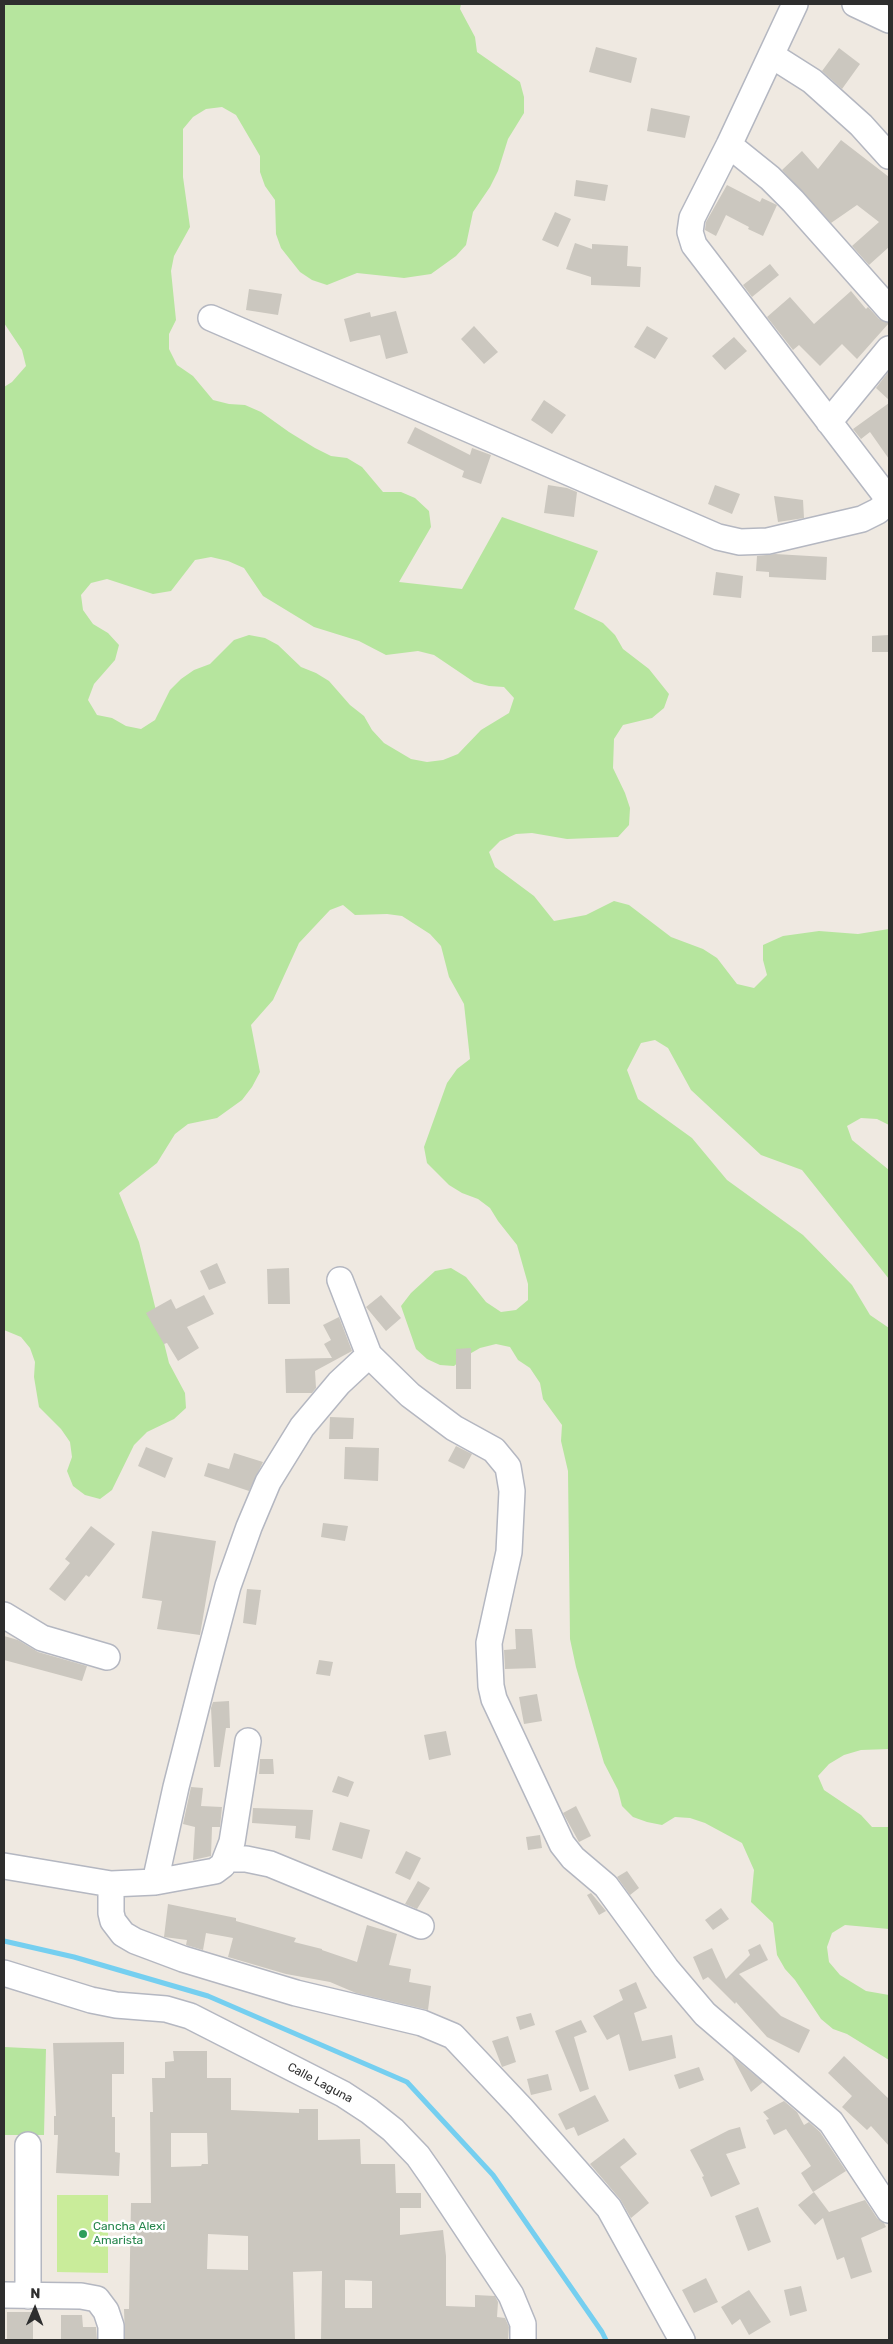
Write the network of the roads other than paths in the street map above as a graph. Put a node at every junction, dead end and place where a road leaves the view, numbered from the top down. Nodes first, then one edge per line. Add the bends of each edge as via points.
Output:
1 (795, 4) edge
2 (856, 4) edge
3 (889, 20) edge
4 (771, 55) junction
5 (729, 145) junction
6 (889, 156) edge
7 (889, 309) edge
8 (211, 318) dead end
9 (889, 349) edge
10 (829, 422) junction
11 (889, 500) edge
12 (340, 1280) dead end
13 (369, 1355) junction
14 (4, 1614) edge
15 (107, 1657) dead end
16 (248, 1740) dead end
17 (226, 1859) junction
18 (4, 1866) edge
19 (154, 1882) junction
20 (111, 1884) junction
21 (421, 1926) dead end
22 (4, 1972) edge
23 (28, 2145) dead end
24 (889, 2210) edge
25 (16, 2296) edge
26 (111, 2340) edge
27 (523, 2340) edge
28 (682, 2340) edge

1 - 4 street
2 - 3 street
4 - 5 street
4 - 6 street via 812,81 861,124
5 - 7 street via 793,201
5 - 10 street via 692,218 690,232 694,245
8 - 11 street via 718,537 740,542 768,540 862,519 878,511
9 - 10 street
10 - 11 street
12 - 13 street
13 - 19 street via 339,1382 302,1427 268,1482 249,1527 228,1586
13 - 24 street via 410,1394 454,1428 494,1450 508,1467 512,1491 509,1552 490,1642 491,1686 494,1699 562,1844 573,1858 606,1886 666,1968 705,2014 831,2122
14 - 15 street via 42,1638
16 - 17 street
17 - 19 street via 219,1868 210,1872
17 - 21 street via 270,1864
18 - 20 street
19 - 20 street
20 - 28 street via 114,1921 123,1934 135,1941 296,1993 422,2023 453,2036 522,2108 609,2208
22 - 27 street, Calle Laguna via 91,2000 166,2009 190,2016 343,2094 369,2111 393,2130 432,2176 511,2295 523,2324
23 - 25 street
25 - 26 street via 96,2298 106,2311

